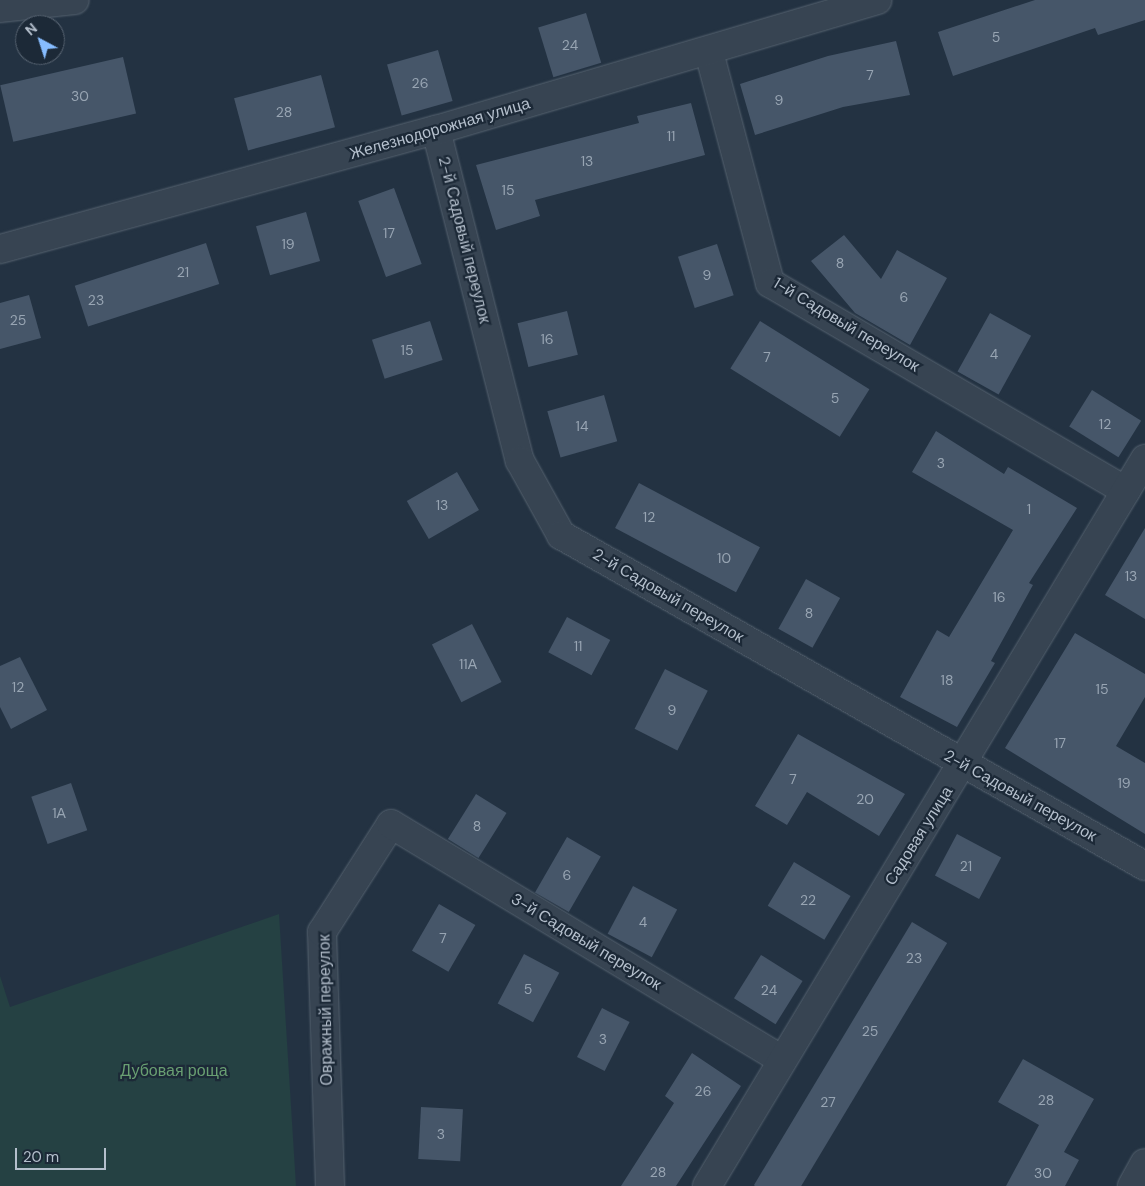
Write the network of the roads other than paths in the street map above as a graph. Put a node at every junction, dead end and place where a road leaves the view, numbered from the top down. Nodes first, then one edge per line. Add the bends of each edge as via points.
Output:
1 (75, 0) edge
2 (878, 0) edge
3 (0, 8) edge
4 (709, 52) junction
5 (436, 130) junction
6 (0, 250) edge
7 (1145, 459) edge
8 (1126, 491) junction
9 (963, 764) junction
10 (391, 824) joint
11 (1145, 866) edge
12 (782, 1060) junction
13 (1145, 1163) edge
14 (330, 1186) edge
15 (707, 1186) edge
16 (1132, 1186) edge

1 - 3 street
2 - 4 street, Железнодорожная улица
4 - 5 street, Железнодорожная улица
4 - 8 street, 1-й Садовый переулок via 770,283
5 - 6 street, Железнодорожная улица
5 - 9 street, 2-й Садовый переулок via 520,462 561,534
7 - 8 street, Садовая улица
8 - 9 street, Садовая улица
9 - 11 street, 2-й Садовый переулок
9 - 12 street, Садовая улица
10 - 12 street, 3-й Садовый переулок
10 - 14 street, Овражный переулок via 322,932
12 - 15 street, Садовая улица
13 - 16 street

